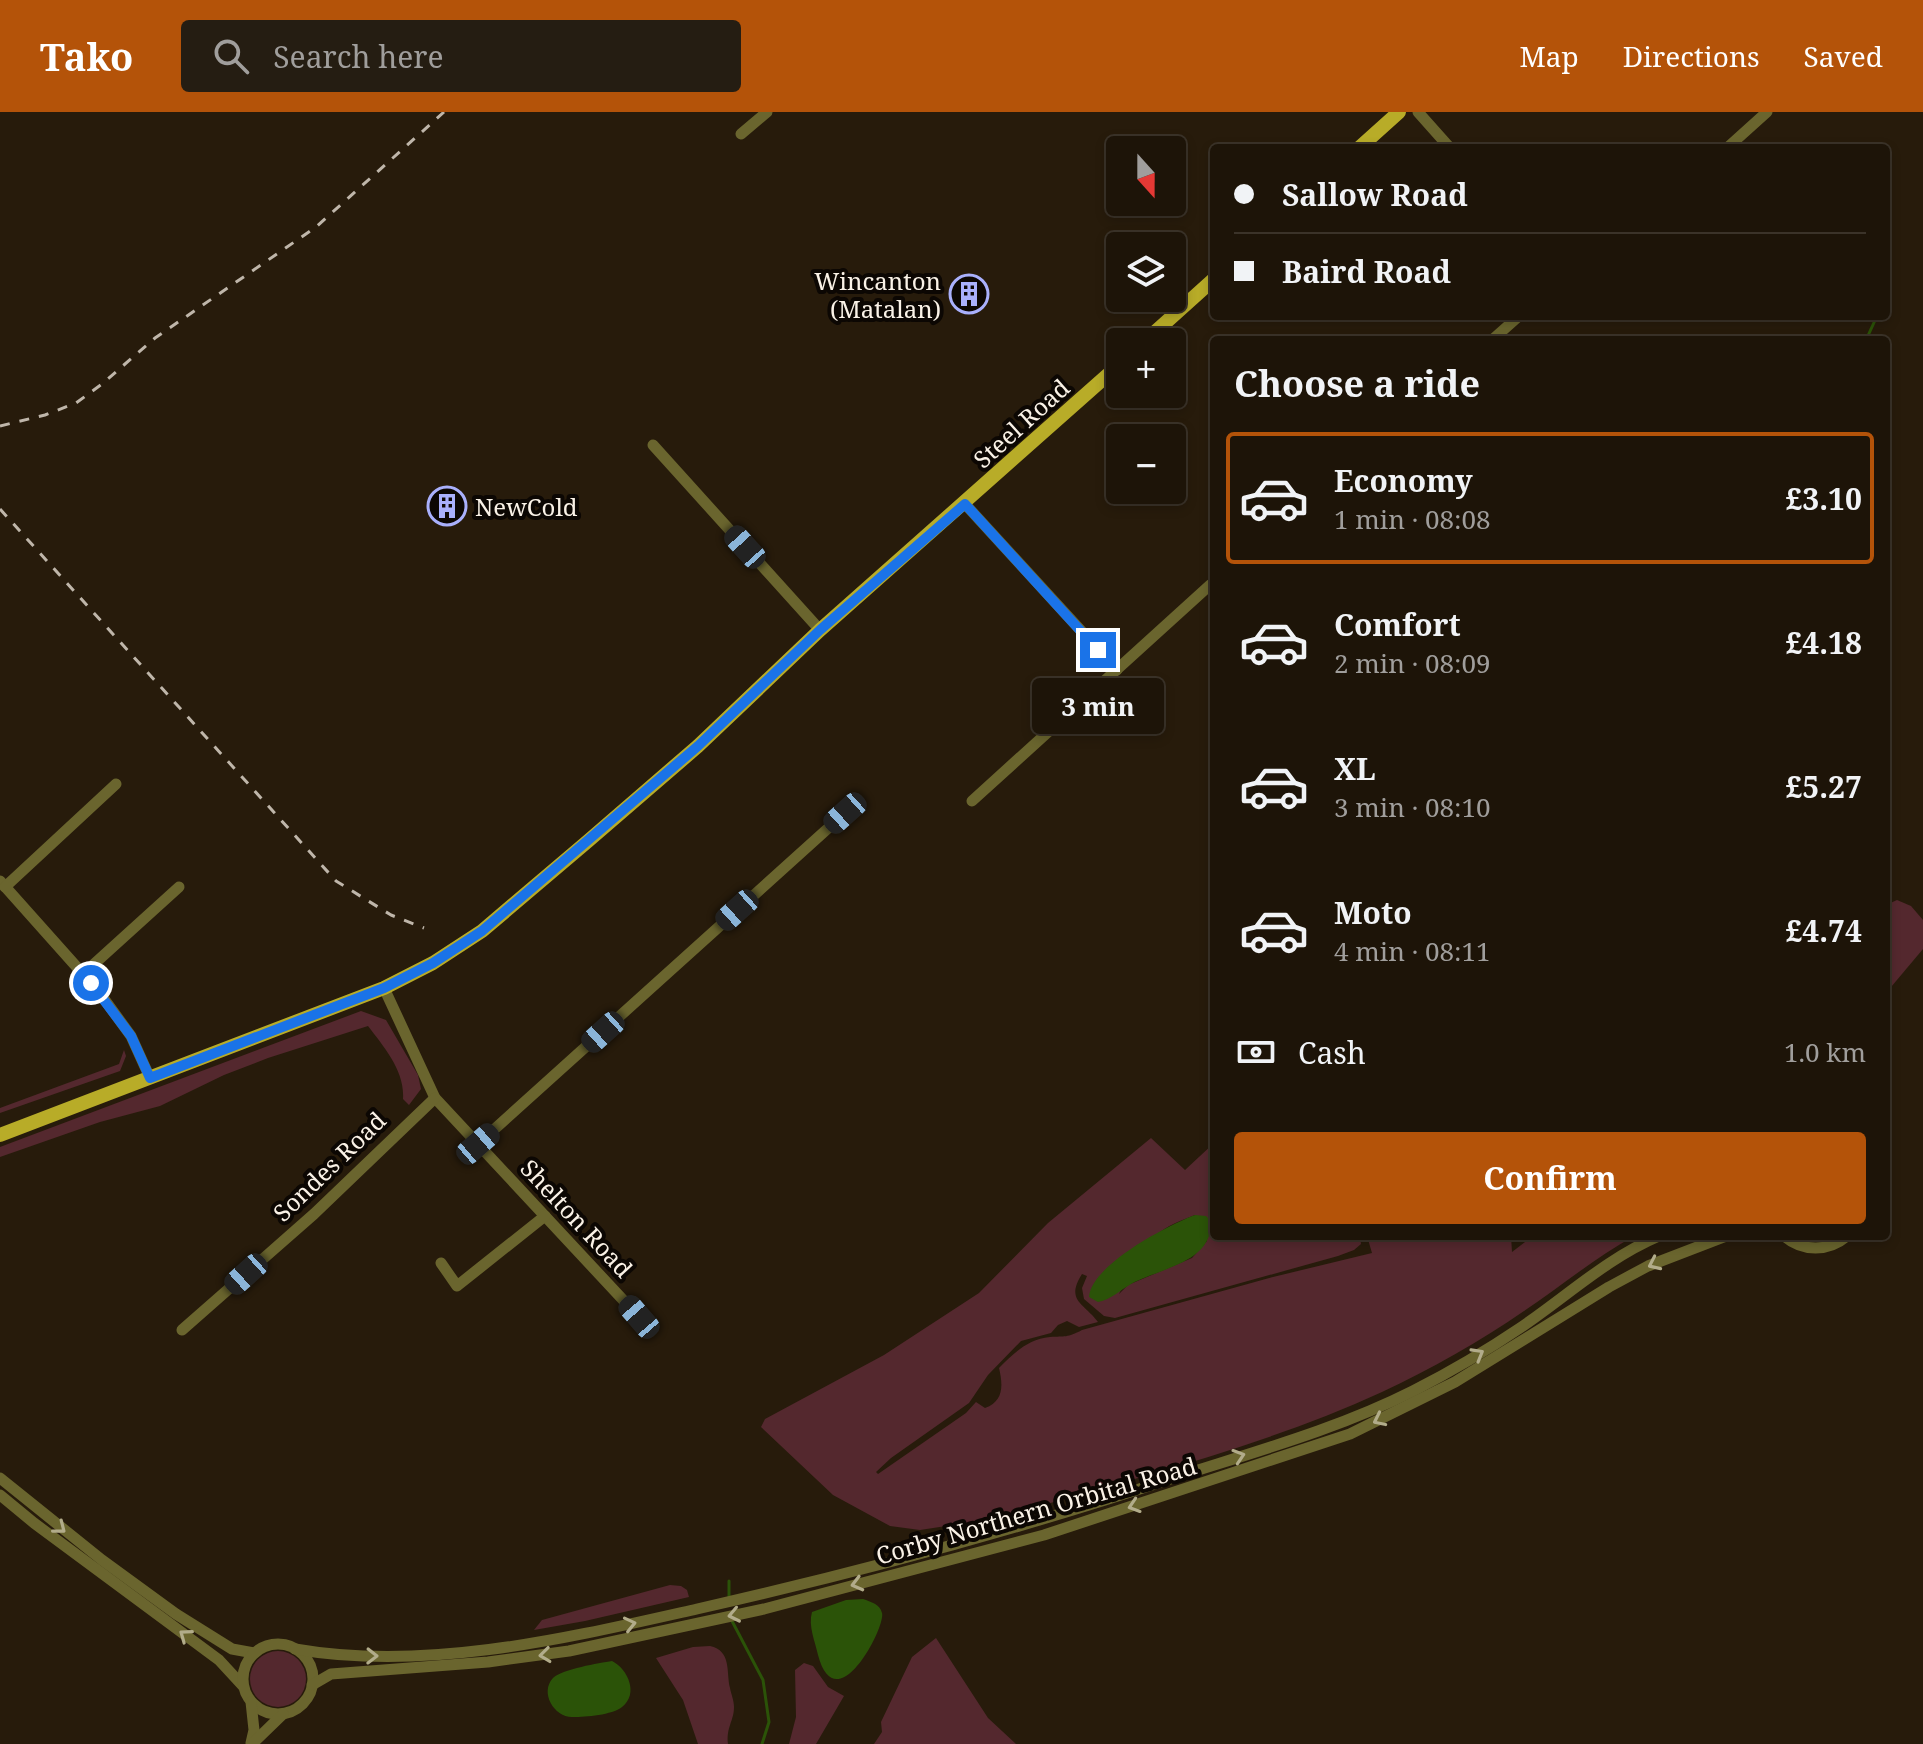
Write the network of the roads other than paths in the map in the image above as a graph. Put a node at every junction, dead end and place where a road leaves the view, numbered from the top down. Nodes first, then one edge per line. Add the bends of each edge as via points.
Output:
1 (767, 112) edge
2 (1399, 112) edge
3 (1418, 112) edge
4 (1767, 112) edge
5 (741, 134) dead end
6 (1363, 144) edge
7 (1446, 144) edge
8 (1731, 144) edge
9 (1210, 283) edge
10 (1514, 320) edge
11 (1160, 328) edge
12 (1496, 336) edge
13 (1106, 377) edge
14 (653, 445) dead end
15 (965, 504) junction
16 (1210, 585) dead end
17 (820, 630) junction
18 (1117, 670) junction
19 (116, 784) dead end
20 (972, 801) dead end
21 (845, 813) dead end
22 (3, 884) edge
23 (179, 887) dead end
24 (83, 974) junction
25 (384, 988) junction
26 (150, 1078) junction
27 (435, 1098) junction
28 (0, 1135) edge
29 (478, 1144) junction
30 (545, 1216) junction
31 (1652, 1240) edge
32 (1715, 1240) edge
33 (1790, 1240) edge
34 (1840, 1240) edge
35 (441, 1263) dead end
36 (639, 1317) dead end
37 (182, 1330) dead end
38 (0, 1478) edge
39 (0, 1495) edge
40 (295, 1649) junction
41 (254, 1653) junction
42 (312, 1685) junction
43 (243, 1686) junction
44 (251, 1702) junction
45 (283, 1714) junction
46 (251, 1744) edge

1 - 5 street
2 - 6 main road
3 - 7 street
4 - 8 street
9 - 11 main road
10 - 12 street
13 - 15 main road, Steel Road
14 - 17 street
15 - 17 main road, Steel Road
15 - 18 street
16 - 18 street
17 - 25 main road, Steel Road via 698,746 482,931
18 - 20 street
19 - 22 street
21 - 29 street
22 - 24 street
23 - 24 street
24 - 26 street via 131,1036
25 - 26 main road, Steel Road
25 - 27 street, Shelton Road
26 - 28 main road, Steel Road
27 - 29 street, Shelton Road
27 - 37 street, Sondes Road
29 - 30 street, Shelton Road
30 - 35 street via 457,1286
30 - 36 street, Shelton Road
40 -> 31 street, Corby Northern Orbital Road via 399,1656 564,1639 910,1557 1083,1508 1336,1424 1411,1392 1521,1328 1609,1263
32 -> 42 street, Corby Northern Orbital Road via 1635,1273 1455,1382 1350,1434 1044,1535 764,1609 569,1651 331,1674
33 - 34 street via 1819,1248
38 -> 41 street via 176,1614 232,1649
43 -> 39 street via 219,1660
40 - 41 street via 275,1645
40 - 42 street via 309,1664
41 - 43 street
42 - 45 street via 301,1706
43 - 44 street
44 - 45 street via 264,1712
44 - 46 street
45 - 46 street

